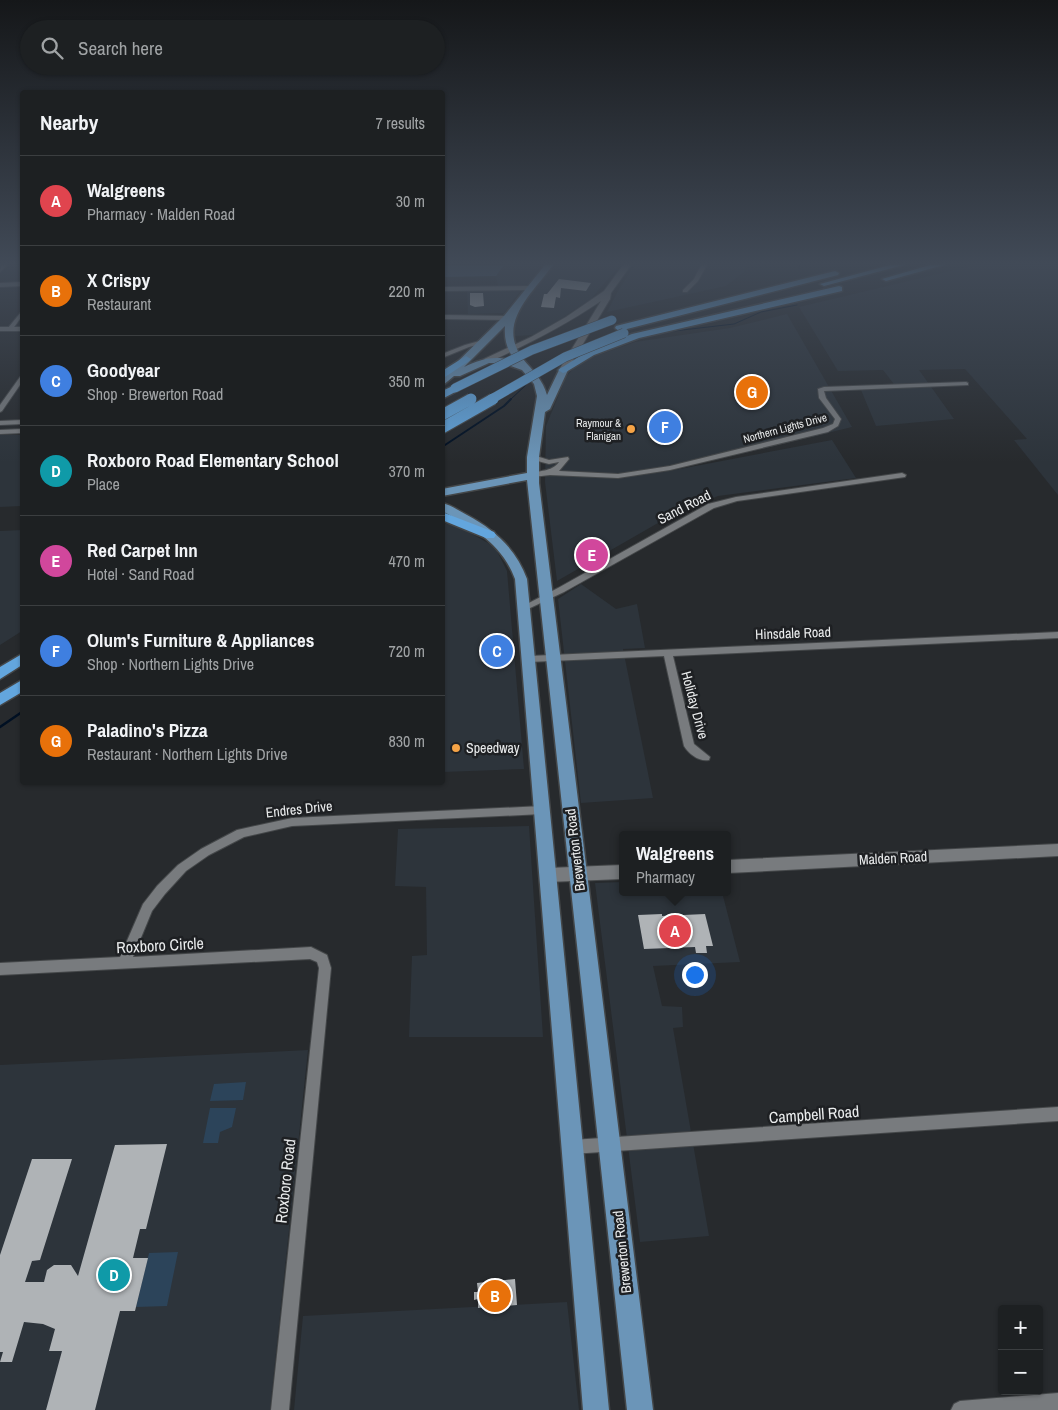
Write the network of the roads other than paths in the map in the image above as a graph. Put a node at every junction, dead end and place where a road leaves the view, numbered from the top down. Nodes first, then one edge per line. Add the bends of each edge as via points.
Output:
1 (496, 331) edge
2 (508, 331) edge
3 (547, 331) edge
4 (582, 331) edge
5 (587, 331) edge
6 (621, 331) joint
7 (658, 331) edge
8 (483, 342) junction
9 (512, 349) junction
10 (445, 355) edge
11 (445, 356) edge
12 (466, 359) junction
13 (488, 359) junction
14 (563, 370) junction
15 (529, 372) junction
16 (445, 374) edge
17 (20, 381) edge
18 (445, 381) edge
19 (445, 382) edge
20 (966, 384) dead end
21 (445, 394) edge
22 (0, 410) edge
23 (445, 413) edge
24 (20, 422) edge
25 (0, 423) edge
26 (445, 426) edge
27 (537, 428) junction
28 (20, 431) edge
29 (0, 432) edge
30 (533, 456) junction
31 (553, 473) junction
32 (533, 475) junction
33 (902, 475) dead end
34 (445, 492) edge
35 (445, 508) edge
36 (445, 516) edge
37 (490, 535) junction
38 (546, 596) junction
39 (525, 607) junction
40 (1058, 635) edge
41 (668, 653) junction
42 (529, 658) junction
43 (553, 658) junction
44 (20, 661) edge
45 (1, 673) edge
46 (20, 686) edge
47 (0, 700) edge
48 (705, 757) dead end
49 (542, 810) junction
50 (1058, 850) edge
51 (731, 867) edge
52 (619, 872) edge
53 (578, 874) junction
54 (548, 875) junction
55 (320, 956) joint
56 (124, 963) junction
57 (0, 969) edge
58 (1058, 1114) edge
59 (610, 1144) junction
60 (572, 1147) junction
61 (1058, 1402) edge
62 (280, 1410) edge
63 (596, 1410) edge
64 (640, 1410) edge
65 (960, 1410) edge

1 - 8 main road
2 - 9 main road, Brewerton Road
3 - 9 main road
4 - 21 highway, bridge via 540,345
5 - 14 main road
6 - 23 highway, bridge via 560,350
6 - 26 highway, bridge via 564,357
7 - 14 highway via 610,344
8 - 10 street
8 - 12 main road
9 - 13 main road
9 - 15 main road, Brewerton Road
11 - 12 street
12 - 16 highway
12 - 18 main road
13 - 15 main road via 512,362
13 - 19 main road
14 - 27 main road
15 - 27 main road, Brewerton Road via 539,384 542,396
17 - 22 street
20 - 31 street, Northern Lights Drive via 824,389 820,394 838,419 836,425 825,430 670,468 618,476
24 - 25 street
27 - 30 main road, Brewerton Road
28 - 29 street
30 - 31 street via 549,462 566,459
30 - 32 main road, Brewerton Road
31 - 32 street
32 - 34 main road
32 - 38 main road, Brewerton Road
33 - 38 street, Sand Road via 723,502
35 - 37 main road, Brewerton Road
36 - 37 highway
37 - 39 main road, Brewerton Road via 504,547 516,567
38 - 39 street, Sand Road
38 - 43 main road, Brewerton Road
39 - 42 main road, Brewerton Road
40 - 41 street, Hinsdale Road
41 - 43 street, Hinsdale Road
41 - 48 street, Holiday Drive via 689,746
42 - 43 street, Hinsdale Road
42 - 49 main road, Brewerton Road
43 - 53 main road, Brewerton Road
44 - 45 highway
46 - 47 highway
49 - 54 main road, Brewerton Road
49 - 56 street, Endres Drive via 292,822 241,833 182,868 161,890 147,908
50 - 51 main road, Malden Road
52 - 53 main road
53 - 54 main road
53 - 59 main road, Brewerton Road
54 - 60 main road, Brewerton Road
55 - 56 street, Roxboro Circle via 311,953
55 - 62 street, Roxboro Road via 325,968
56 - 57 street, Roxboro Circle
58 - 59 street, Campbell Road
59 - 60 street, Campbell Road
59 - 64 main road, Brewerton Road
60 - 63 main road, Brewerton Road
61 - 65 street

